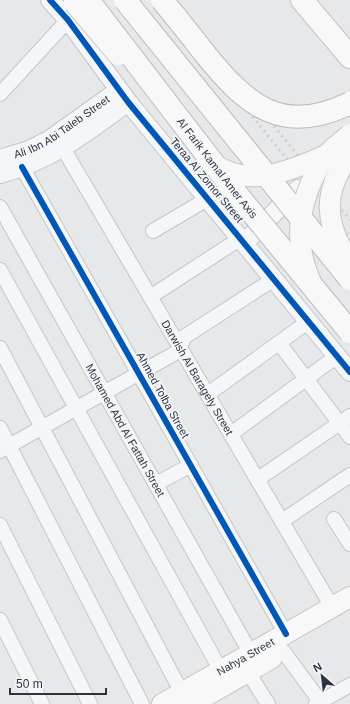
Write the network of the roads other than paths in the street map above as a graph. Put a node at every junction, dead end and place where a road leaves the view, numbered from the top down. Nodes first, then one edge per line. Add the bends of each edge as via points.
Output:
1 (50, 0) edge
2 (125, 0) edge
3 (162, 0) edge
4 (302, 0) edge
5 (324, 0) edge
6 (75, 6) edge
7 (346, 53) edge
8 (0, 94) edge
9 (124, 96) junction
10 (350, 102) edge
11 (350, 134) edge
12 (63, 148) junction
13 (328, 154) junction
14 (350, 156) edge
15 (0, 159) edge
16 (22, 167) junction
17 (0, 174) edge
18 (298, 189) dead end
19 (209, 198) junction
20 (0, 207) edge
21 (153, 231) dead end
22 (243, 240) junction
23 (350, 261) edge
24 (0, 270) edge
25 (274, 279) junction
26 (350, 279) edge
27 (150, 297) junction
28 (309, 321) junction
29 (350, 332) edge
30 (350, 339) edge
31 (279, 343) junction
32 (0, 348) edge
33 (180, 348) junction
34 (337, 356) junction
35 (350, 372) edge
36 (139, 373) junction
37 (306, 378) junction
38 (105, 393) junction
39 (208, 394) junction
40 (76, 409) junction
41 (345, 419) edge
42 (0, 428) edge
43 (43, 429) junction
44 (231, 434) junction
45 (350, 437) edge
46 (5, 449) edge
47 (191, 465) junction
48 (350, 475) edge
49 (258, 479) junction
50 (156, 484) junction
51 (334, 519) dead end
52 (282, 521) junction
53 (0, 525) edge
54 (350, 544) edge
55 (350, 597) edge
56 (341, 610) edge
57 (0, 620) edge
58 (285, 643) junction
59 (250, 663) junction
60 (221, 671) junction
61 (350, 684) edge
62 (187, 699) edge
63 (320, 703) edge
64 (42, 704) edge
65 (90, 704) edge
66 (142, 704) edge
67 (162, 704) edge
68 (268, 704) edge

1 - 6 street, Teraa Al Zomor Street
2 - 26 main road, bridge
3 - 10 main road, bridge via 230,84 259,107 298,117 332,111
4 - 7 main road
5 - 7 main road via 329,18
6 - 8 street
6 - 9 street, Teraa Al Zomor Street
6 - 13 main road, bridge via 195,147 218,167 246,176 277,174
6 - 29 main road, Al Farik Kamal Amer Axis, bridge via 240,198
9 - 12 street, Ali Ibn Abi Taleb Street
9 - 15 street, Ali Ibn Abi Taleb Street via 49,140 29,150
9 - 19 street, Teraa Al Zomor Street
11 - 13 main road, bridge
12 - 16 street, Ali Ibn Abi Taleb Street
12 - 27 street, Darwish Al Baragely Street
13 - 30 main road, bridge via 305,198 299,236 302,255 312,284
14 - 23 main road, bridge via 339,170 333,184 330,220 335,237
16 - 17 street, Ali Ibn Abi Taleb Street
16 - 36 street, Ahmed Tolba Street
18 - 22 street
19 - 21 street via 194,212
19 - 22 street, Teraa Al Zomor Street
20 - 38 street, Mohamed Abd Al Fattah Street
22 - 25 street, Teraa Al Zomor Street
22 - 27 street
24 - 40 street
25 - 28 street, Teraa Al Zomor Street
25 - 33 street via 184,337
27 - 33 street, Darwish Al Baragely Street
28 - 31 street
28 - 34 street, Teraa Al Zomor Street
31 - 37 street
31 - 39 street
32 - 43 street
33 - 36 street
33 - 39 street, Darwish Al Baragely Street
34 - 35 street, Teraa Al Zomor Street
34 - 37 street
36 - 38 street
36 - 47 street, Ahmed Tolba Street
37 - 41 street
37 - 44 street
38 - 40 street
38 - 50 street, Mohamed Abd Al Fattah Street
39 - 44 street, Darwish Al Baragely Street
40 - 43 street
40 - 60 street
41 - 45 street
41 - 49 street
42 - 46 street
43 - 46 street
43 - 62 street
44 - 49 street, Darwish Al Baragely Street
46 - 66 street
47 - 50 street
47 - 58 street, Ahmed Tolba Street
48 - 52 street
49 - 52 street, Darwish Al Baragely Street
50 - 59 street, Mohamed Abd Al Fattah Street
51 - 54 street
52 - 56 street, Darwish Al Baragely Street
53 - 65 street
55 - 56 main road, Nahya Street
56 - 58 main road, Nahya Street
57 - 64 street
58 - 59 main road, Nahya Street
58 - 63 street, Ahmed Tolba Street
59 - 60 main road, Nahya Street
59 - 62 main road, Nahya Street
59 - 68 street, Mohamed Abd Al Fattah Street
60 - 62 main road, Nahya Street
61 - 63 street
62 - 67 main road, Nahya Street

